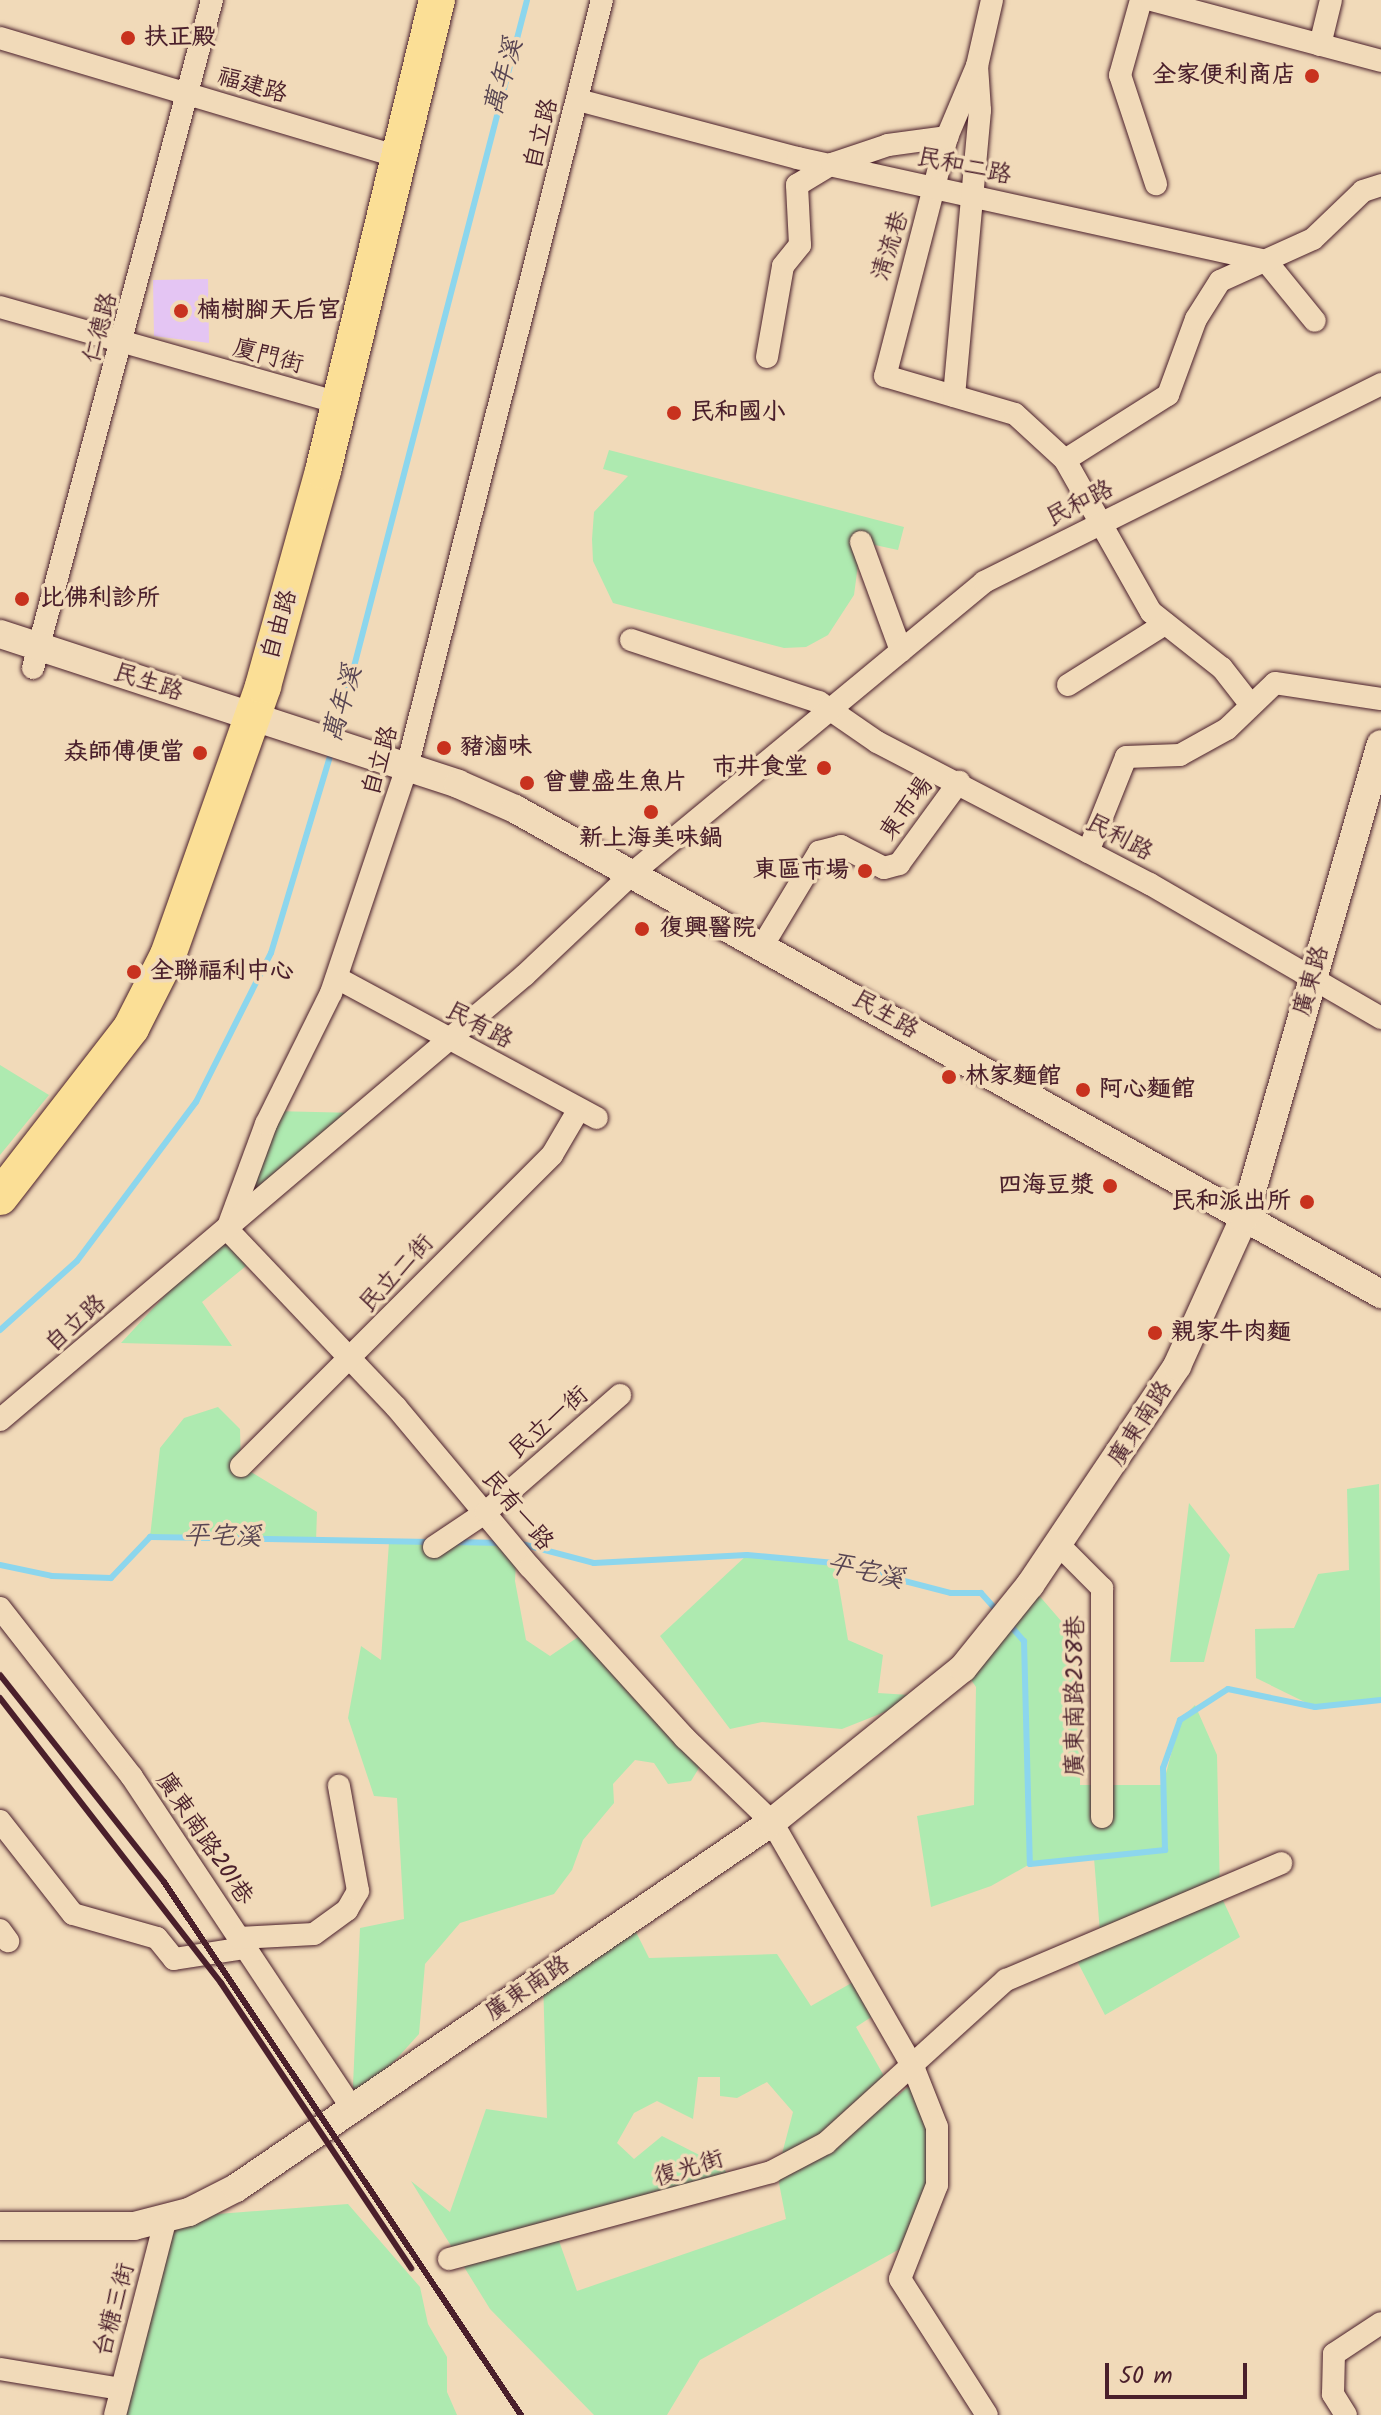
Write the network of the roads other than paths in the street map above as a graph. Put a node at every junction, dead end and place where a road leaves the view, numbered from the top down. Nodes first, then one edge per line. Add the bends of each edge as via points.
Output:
1 (212, 0) edge
2 (437, 0) edge
3 (602, 0) edge
4 (992, 0) edge
5 (1141, 0) edge
6 (1152, 0) edge
7 (1331, 0) edge
8 (0, 38) edge
9 (1320, 45) junction
10 (1381, 61) edge
11 (977, 66) junction
12 (187, 94) junction
13 (578, 100) junction
14 (947, 137) junction
15 (397, 156) junction
16 (832, 164) junction
17 (1156, 184) dead end
18 (1381, 185) edge
19 (937, 188) junction
20 (974, 195) junction
21 (1266, 261) junction
22 (0, 307) edge
23 (1315, 321) dead end
24 (125, 344) junction
25 (767, 357) dead end
26 (1381, 384) edge
27 (954, 396) junction
28 (339, 403) junction
29 (1065, 460) junction
30 (1099, 523) junction
31 (861, 542) dead end
32 (1165, 624) junction
33 (0, 634) edge
34 (631, 640) dead end
35 (901, 651) junction
36 (36, 658) junction
37 (1068, 685) dead end
38 (1381, 699) edge
39 (1250, 704) junction
40 (829, 712) junction
41 (254, 716) junction
42 (1381, 744) edge
43 (407, 767) junction
44 (959, 782) junction
45 (1088, 852) junction
46 (635, 871) junction
47 (763, 945) junction
48 (337, 978) junction
49 (1313, 978) junction
50 (1381, 1018) edge
51 (447, 1040) junction
52 (588, 1113) joint
53 (0, 1197) edge
54 (1244, 1218) junction
55 (227, 1229) junction
56 (1381, 1294) edge
57 (349, 1363) junction
58 (620, 1395) dead end
59 (0, 1420) edge
60 (241, 1466) dead end
61 (486, 1512) junction
62 (1059, 1545) junction
63 (434, 1547) dead end
64 (0, 1608) edge
65 (339, 1786) dead end
66 (1102, 1817) dead end
67 (0, 1821) edge
68 (772, 1822) junction
69 (1281, 1863) dead end
70 (242, 1943) junction
71 (914, 2069) junction
72 (352, 2108) junction
73 (166, 2218) junction
74 (0, 2226) edge
75 (449, 2259) dead end
76 (1381, 2323) edge
77 (0, 2369) edge
78 (121, 2389) junction
79 (115, 2415) edge
80 (987, 2415) edge
81 (1346, 2415) edge

1 - 12 street, 仁德路
2 - 15 main road, 自由路
3 - 13 street, 自立路
4 - 11 street
5 - 17 street via 1120,75
6 - 9 street
7 - 9 street
8 - 12 street, 福建路
9 - 10 street
11 - 14 street, 清流巷
11 - 20 street
12 - 15 street, 福建路
12 - 24 street, 仁德路
13 - 16 street, 民和二路
13 - 43 street, 自立路
14 - 16 street via 888,145
14 - 19 street, 清流巷
15 - 28 main road, 自由路
16 - 19 street, 民和二路
16 - 25 street via 797,185 800,245 783,266
18 - 21 street via 1363,191 1313,239
19 - 20 street, 民和二路
19 - 27 street, 清流巷 via 911,261 885,376
20 - 21 street, 民和二路
20 - 27 street
21 - 23 street
21 - 29 street via 1220,281 1196,319 1168,395
22 - 24 street, 廈門街
24 - 28 street, 廈門街
24 - 36 street, 仁德路
26 - 30 street, 民和路
27 - 29 street via 1015,414
28 - 41 main road, 自由路
29 - 30 street
30 - 32 street via 1127,576
30 - 35 street, 民和路 via 984,582
31 - 35 street
32 - 37 street
32 - 39 street via 1222,668
33 - 36 street, 民生路
34 - 40 street via 819,702
35 - 40 street, 民和路
36 - 41 street, 民生路
38 - 39 street via 1275,683
39 - 45 street via 1227,729 1180,755 1126,757
40 - 44 street, 民利路
40 - 46 street, 民和路
41 - 43 street, 民生路
41 - 53 main road, 自由路 via 148,999 61,1124
42 - 49 street, 廣東路
43 - 46 street, 民生路 via 488,797
43 - 48 street, 自立路
44 - 45 street, 民利路
44 - 47 street, 東市場 via 899,864 884,868 841,846 819,852
45 - 49 street, 民利路
46 - 47 street, 民生路
46 - 51 street, 民和路
47 - 54 street, 民生路
48 - 51 street, 民有路
48 - 55 street, 自立路 via 266,1124
49 - 50 street, 民利路
49 - 54 street, 廣東路
51 - 52 street, 民有路
51 - 55 street, 民和路
52 - 57 street, 民立二街
54 - 56 street, 民生路
54 - 62 street, 廣東南路 via 1177,1366
55 - 57 street, 民有一路
55 - 59 street, 自立路
57 - 60 street, 民立二街
57 - 61 street, 民有一路 via 396,1407
58 - 61 street, 民立一街
61 - 63 street, 民立一街
61 - 68 street, 民有一路 via 685,1738
62 - 66 street, 廣東南路258巷 via 1102,1588
62 - 68 street, 廣東南路 via 1004,1619 931,1696
64 - 70 street, 廣東南路201巷 via 132,1777
65 - 70 street via 358,1891 347,1910 314,1934
67 - 70 street via 73,1914 157,1938 174,1959
68 - 71 street
68 - 72 street, 廣東南路
69 - 71 street, 復光街 via 1006,1980
70 - 72 street, 廣東南路201巷
71 - 75 street, 復光街 via 826,2143 771,2172
71 - 80 street via 937,2127 937,2185 900,2279
72 - 73 street, 廣東南路 via 236,2188
73 - 74 street, 廣東南路 via 92,2230
73 - 78 street, 台糖三街
76 - 81 street via 1334,2354 1333,2394
77 - 78 street
78 - 79 street, 台糖三街

